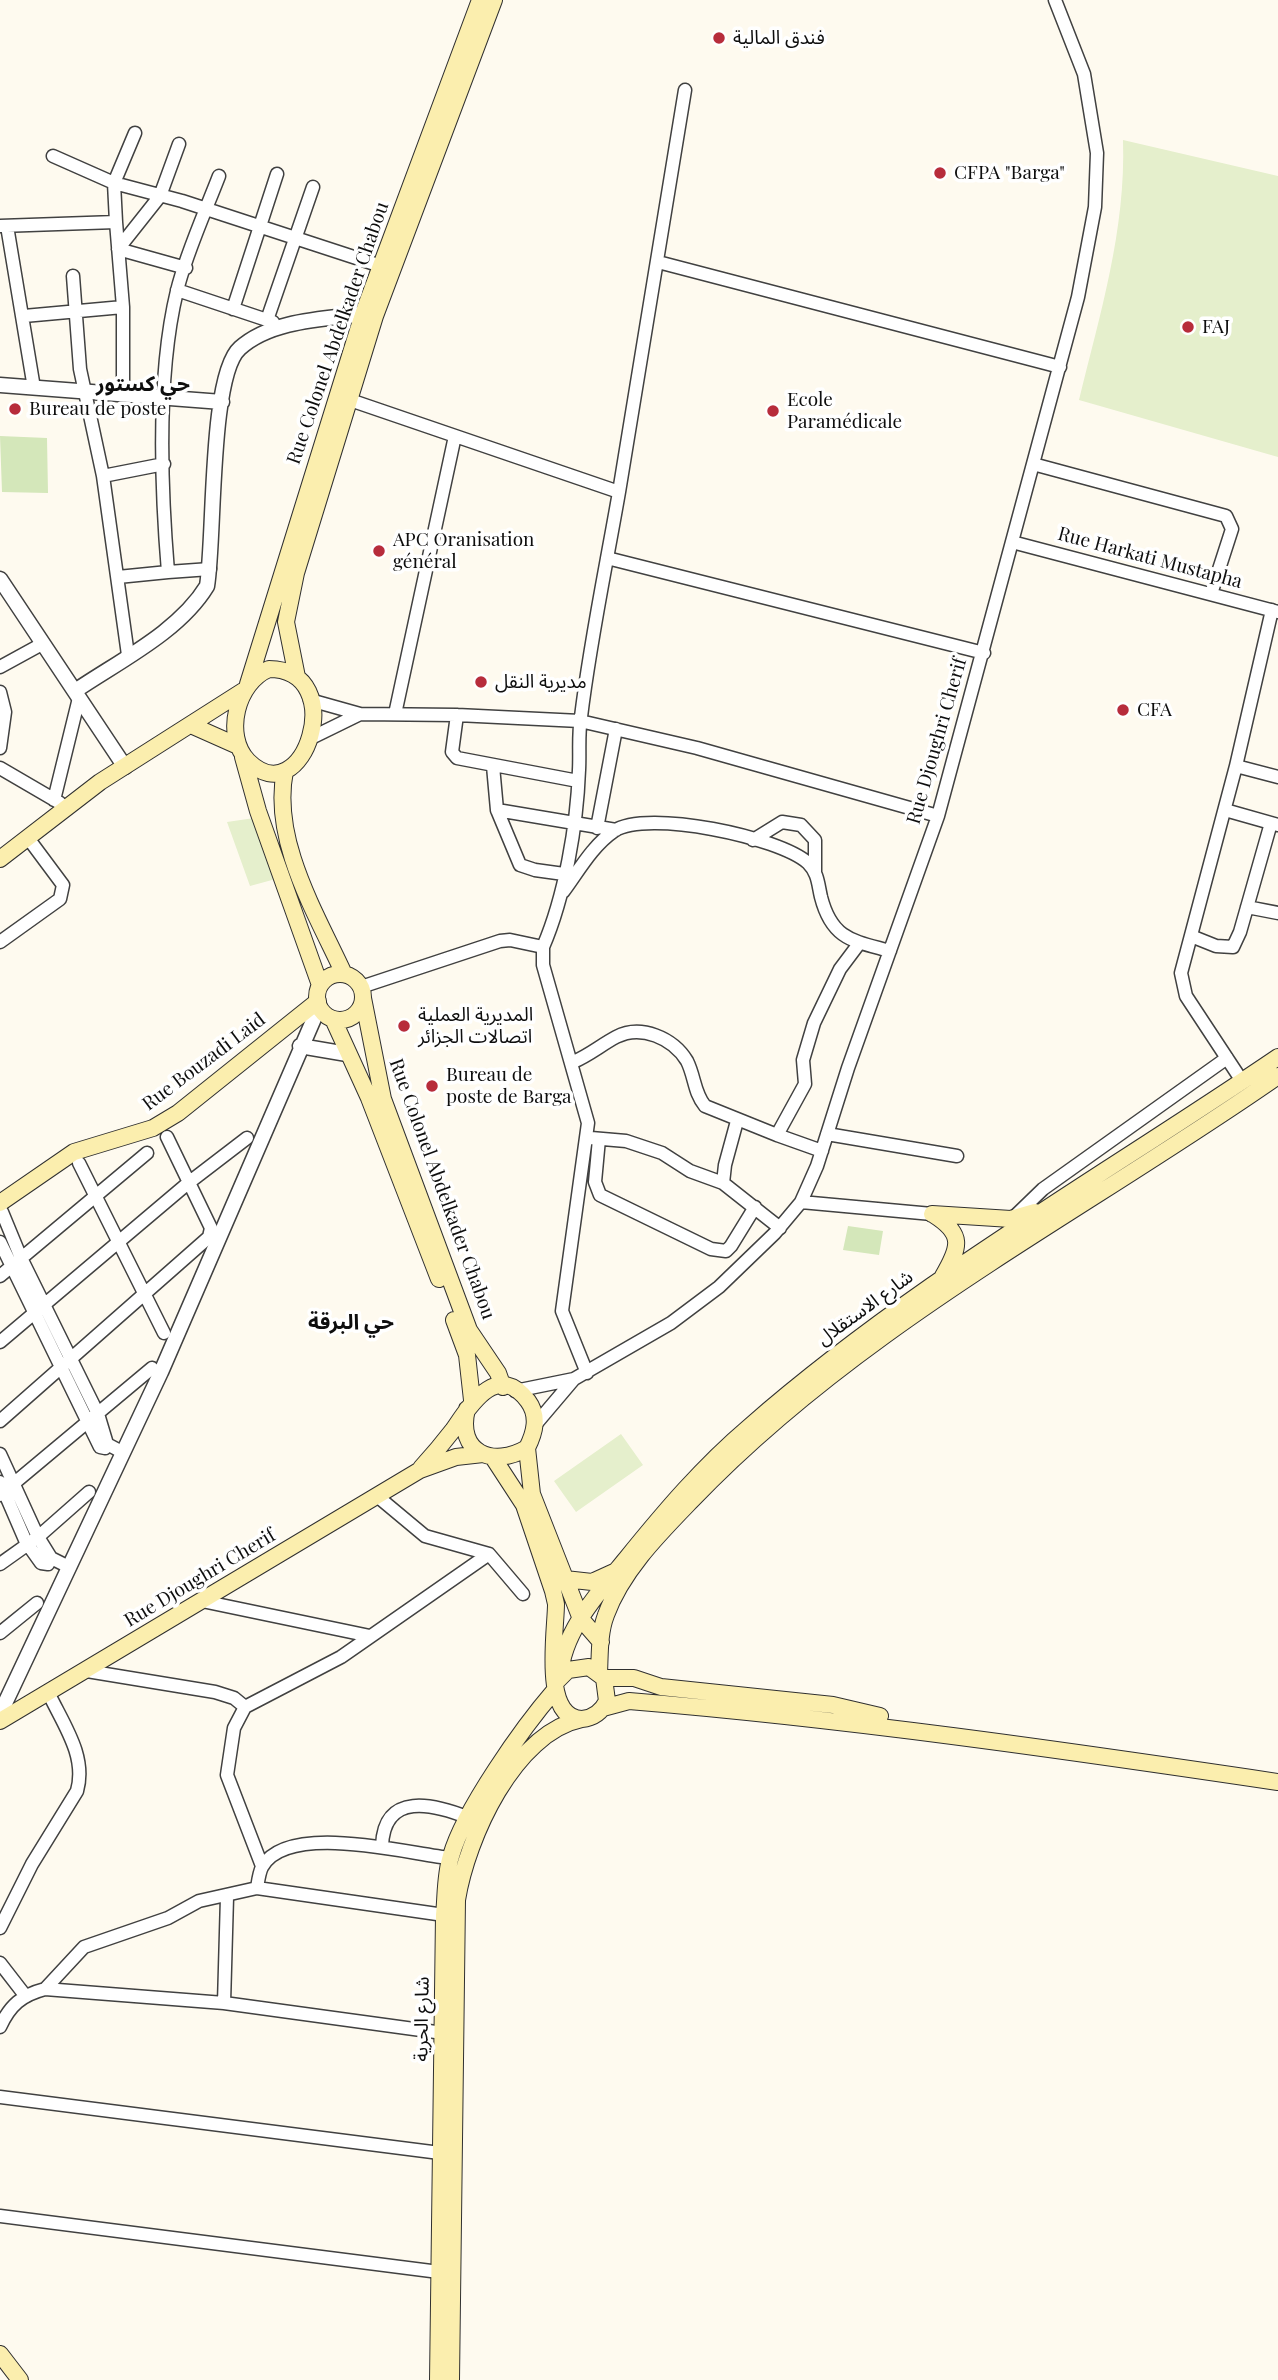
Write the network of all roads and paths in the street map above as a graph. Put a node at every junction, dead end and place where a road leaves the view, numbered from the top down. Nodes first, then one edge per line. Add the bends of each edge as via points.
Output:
1 (481, 0) edge
2 (494, 0) edge
3 (1055, 0) edge
4 (685, 90) dead end
5 (135, 133) dead end
6 (179, 144) dead end
7 (53, 156) dead end
8 (276, 174) dead end
9 (219, 176) dead end
10 (114, 183) junction
11 (313, 187) dead end
12 (160, 196) junction
13 (206, 210) junction
14 (116, 222) junction
15 (3, 226) edge
16 (260, 228) junction
17 (295, 240) junction
18 (118, 249) junction
19 (658, 262) junction
20 (381, 266) junction
21 (186, 268) junction
22 (72, 276) dead end
23 (177, 290) junction
24 (123, 307) junction
25 (233, 309) junction
26 (76, 312) junction
27 (369, 315) junction
28 (24, 316) junction
29 (267, 320) junction
30 (283, 326) junction
31 (1060, 367) junction
32 (0, 384) edge
33 (34, 388) junction
34 (85, 391) junction
35 (123, 392) junction
36 (164, 398) junction
37 (350, 400) junction
38 (222, 402) junction
39 (456, 436) junction
40 (164, 464) junction
41 (1033, 464) junction
42 (103, 475) junction
43 (619, 492) junction
44 (1012, 542) junction
45 (607, 558) junction
46 (210, 569) junction
47 (168, 572) junction
48 (118, 577) junction
49 (0, 579) edge
50 (1211, 594) junction
51 (1275, 611) edge
52 (42, 644) junction
53 (984, 653) junction
54 (128, 655) junction
55 (2, 664) edge
56 (297, 677) junction
57 (246, 688) junction
58 (0, 692) edge
59 (77, 694) junction
60 (310, 700) junction
61 (395, 713) junction
62 (360, 715) junction
63 (457, 715) junction
64 (580, 721) junction
65 (193, 726) junction
66 (616, 729) junction
67 (311, 738) junction
68 (0, 748) edge
69 (241, 750) junction
70 (493, 766) junction
71 (1236, 766) junction
72 (125, 767) junction
73 (0, 768) edge
74 (285, 771) junction
75 (1278, 777) edge
76 (578, 781) junction
77 (60, 803) junction
78 (497, 810) junction
79 (1225, 810) junction
80 (939, 816) junction
81 (573, 824) junction
82 (1274, 824) edge
83 (597, 828) junction
84 (616, 830) junction
85 (28, 838) junction
86 (753, 840) junction
87 (0, 859) edge
88 (816, 872) junction
89 (564, 874) junction
90 (560, 895) junction
91 (1247, 907) junction
92 (1278, 913) edge
93 (1191, 936) junction
94 (0, 942) edge
95 (858, 944) junction
96 (543, 947) junction
97 (890, 951) junction
98 (344, 974) junction
99 (362, 992) junction
100 (319, 998) junction
101 (333, 1019) junction
102 (300, 1046) junction
103 (347, 1054) junction
104 (1227, 1058) junction
105 (1278, 1058) edge
106 (573, 1062) junction
107 (1278, 1076) edge
108 (1242, 1081) junction
109 (737, 1121) junction
110 (827, 1134) junction
111 (777, 1135) junction
112 (167, 1137) dead end
113 (247, 1138) dead end
114 (594, 1138) junction
115 (822, 1151) junction
116 (147, 1153) dead end
117 (957, 1156) dead end
118 (79, 1163) dead end
119 (723, 1183) junction
120 (187, 1184) junction
121 (93, 1196) junction
122 (801, 1202) junction
123 (0, 1203) edge
124 (1054, 1206) junction
125 (755, 1207) junction
126 (0, 1214) edge
127 (932, 1214) junction
128 (1012, 1219) junction
129 (780, 1228) junction
130 (0, 1242) edge
131 (119, 1244) junction
132 (16, 1263) junction
133 (0, 1276) edge
134 (942, 1278) junction
135 (144, 1296) junction
136 (39, 1309) junction
137 (164, 1333) dead end
138 (0, 1342) edge
139 (66, 1364) junction
140 (152, 1368) dead end
141 (587, 1373) junction
142 (575, 1380) junction
143 (509, 1389) junction
144 (469, 1405) junction
145 (94, 1418) junction
146 (0, 1421) edge
147 (535, 1425) junction
148 (527, 1448) junction
149 (122, 1452) junction
150 (0, 1454) edge
151 (489, 1456) junction
152 (420, 1470) junction
153 (5, 1488) edge
154 (89, 1492) dead end
155 (377, 1496) junction
156 (32, 1539) junction
157 (489, 1554) junction
158 (0, 1564) edge
159 (67, 1566) junction
160 (616, 1571) junction
161 (565, 1579) junction
162 (523, 1594) dead end
163 (202, 1601) junction
164 (37, 1603) dead end
165 (581, 1619) junction
166 (0, 1633) edge
167 (370, 1636) junction
168 (601, 1642) junction
169 (86, 1671) junction
170 (601, 1675) junction
171 (557, 1684) junction
172 (48, 1692) junction
173 (245, 1707) junction
174 (603, 1708) junction
175 (0, 1714) edge
176 (582, 1719) junction
177 (0, 1721) edge
178 (961, 1735) junction
179 (1278, 1782) edge
180 (468, 1818) junction
181 (382, 1846) junction
182 (450, 1858) junction
183 (262, 1867) junction
184 (257, 1888) junction
185 (228, 1897) junction
186 (444, 1915) junction
187 (0, 1928) edge
188 (0, 1963) edge
189 (46, 1989) junction
190 (24, 1994) junction
191 (224, 2003) junction
192 (0, 2027) edge
193 (443, 2033) junction
194 (0, 2097) edge
195 (440, 2153) junction
196 (0, 2216) edge
197 (439, 2272) junction
198 (0, 2354) edge
199 (20, 2380) edge
200 (438, 2380) edge
201 (451, 2380) edge

1 - 20 main road, Rue Colonel Abdelkader Chabou
2 - 27 main road, Rue Colonel Abdelkader Chabou
3 - 31 street, Rue Djoughri Cherif via 1084,74 1097,153 1096,207
4 - 19 street
5 - 10 street
6 - 12 street
7 - 10 street
8 - 16 street
9 - 13 street
10 - 12 street
10 - 14 street
11 - 17 street
12 - 13 street
12 - 18 street
13 - 16 street
13 - 21 street
14 - 15 street
14 - 18 street
15 - 28 street
16 - 17 street
16 - 25 street
17 - 20 street
17 - 29 street
18 - 21 street
18 - 24 street
19 - 31 street
19 - 43 street
20 - 27 main road, Rue Colonel Abdelkader Chabou
21 - 23 street
22 - 26 street
23 - 25 street
23 - 36 street
24 - 26 street
24 - 35 street
25 - 29 street
26 - 28 street
26 - 34 street
27 - 30 street
27 - 37 main road, Rue Colonel Abdelkader Chabou
27 - 57 main road, Rue Colonel Abdelkader Chabou
28 - 33 street
29 - 30 street
30 - 38 street via 241,347 231,358
31 - 41 street, Rue Djoughri Cherif
32 - 33 street
33 - 34 street
34 - 35 street
34 - 42 street
35 - 36 street
36 - 38 street
36 - 40 street
37 - 39 street
37 - 56 main road, Rue Colonel Abdelkader Chabou via 289,607 288,643
38 - 46 street
39 - 43 street
39 - 61 street
40 - 42 street
40 - 47 street
41 - 44 street, Rue Djoughri Cherif
41 - 50 street via 1226,516 1232,529
42 - 48 street
43 - 45 street
44 - 50 street, Rue Harkati Mustapha
44 - 53 street, Rue Djoughri Cherif
45 - 53 street
45 - 64 street
46 - 47 street
46 - 54 street via 198,601
47 - 48 street
48 - 54 street
49 - 52 street
50 - 51 street, Rue Harkati Mustapha
51 - 71 street
52 - 55 street
52 - 59 street
53 - 80 street, Rue Djoughri Cherif
54 - 59 street
56 - 57 main road via 269,669
56 - 60 main road
57 - 65 main road
57 - 69 main road via 236,726
58 - 68 street via 5,712
59 - 72 street
59 - 77 street
60 - 62 street
60 - 67 main road
61 - 62 street
61 - 63 street
62 - 67 street
63 - 64 street
63 - 70 street via 454,756
64 - 66 street
64 - 76 street
65 - 69 main road
65 - 72 main road
66 - 80 street
66 - 83 street
67 - 74 main road via 303,756
69 - 74 main road via 259,769
69 - 100 main road
70 - 76 street
70 - 78 street
71 - 75 street
71 - 79 street
72 - 77 main road
73 - 77 street
74 - 98 main road via 281,799 290,844
76 - 81 street
77 - 85 main road
78 - 81 street
78 - 89 street via 520,864
79 - 82 street
79 - 93 street
80 - 97 street, Rue Djoughri Cherif
81 - 83 street
81 - 89 street
82 - 91 street
83 - 84 street
84 - 86 street via 662,824
84 - 90 street via 600,843
85 - 87 main road
85 - 94 street via 63,885 62,896
86 - 88 street via 795,853
86 - 88 street via 774,825 802,825 815,840
88 - 95 street via 832,923
89 - 90 street
90 - 96 street
91 - 92 street
91 - 93 street via 1233,947
93 - 104 street via 1182,984
95 - 97 street
95 - 111 street via 814,1023 803,1060 804,1084
96 - 99 street via 500,941
96 - 106 street via 542,965
97 - 110 street, Rue Djoughri Cherif
98 - 99 main road
98 - 100 main road via 330,976
99 - 101 main road via 353,1016
99 - 143 main road, Rue Colonel Abdelkader Chabou via 383,1099 469,1330
100 - 101 main road
100 - 102 street
100 - 123 main road, Rue Bouzadi Laid via 178,1113 153,1128 74,1152
101 - 103 main road, Rue Colonel Abdelkader Chabou
102 - 103 street
102 - 149 street via 233,1210
103 - 144 main road, Rue Colonel Abdelkader Chabou via 369,1098 467,1355
104 - 108 street
104 - 128 street via 1043,1189
105 - 108 main road, شارع الاستقلال
106 - 109 street via 618,1035 662,1036 687,1062 697,1097 705,1107
106 - 114 street
107 - 168 main road, شارع الاستقلال via 949,1290 792,1405 710,1482 645,1552 613,1599
108 - 124 main road, شارع الاستقلال
109 - 111 street
109 - 119 street
110 - 115 street, Rue Djoughri Cherif
110 - 117 street
111 - 115 street
112 - 120 street
113 - 120 street
114 - 119 street via 654,1150
114 - 125 street via 595,1182 600,1195 710,1249 717,1252 731,1246
114 - 141 street via 562,1311
115 - 122 street, Rue Djoughri Cherif
116 - 121 street
118 - 121 street
119 - 125 street
120 - 131 street
120 - 135 street via 211,1233
121 - 131 street
121 - 132 street
122 - 127 street
122 - 129 street, Rue Djoughri Cherif
124 - 128 main road
124 - 134 main road, شارع الاستقلال
125 - 129 street
126 - 132 street
127 - 128 main road
127 - 134 main road via 953,1227 957,1240 954,1259
129 - 141 street, Rue Djoughri Cherif via 719,1287 671,1323
130 - 132 street
131 - 135 street
131 - 136 street
132 - 133 street
132 - 136 street
134 - 160 main road, شارع الاستقلال via 816,1369 747,1428 701,1472
135 - 137 street
135 - 139 street
136 - 138 street
136 - 139 street
139 - 145 street
139 - 146 street
140 - 145 street
141 - 142 street, Rue Djoughri Cherif
142 - 143 street
142 - 147 street
143 - 144 main road via 491,1388
143 - 147 main road via 531,1405
144 - 151 main road via 464,1420 468,1440
144 - 152 main road
145 - 149 street via 107,1444
145 - 153 street
147 - 148 main road
148 - 151 main road via 507,1457
148 - 161 main road via 532,1494
149 - 159 street
150 - 153 street
151 - 152 main road via 456,1457
151 - 171 main road via 524,1505 549,1573 556,1604
152 - 155 main road, Rue Djoughri Cherif
153 - 156 street
154 - 156 street
155 - 157 street via 425,1536
155 - 163 main road, Rue Djoughri Cherif
156 - 158 street
156 - 159 street via 41,1563 48,1564 51,1558
157 - 162 street
157 - 167 street
159 - 175 street
160 - 161 main road via 592,1582
160 - 165 main road, شارع الاستقلال
161 - 165 main road
163 - 167 street
163 - 169 main road, Rue Djoughri Cherif
164 - 166 street
165 - 168 main road
165 - 171 main road, شارع الاستقلال via 561,1658
167 - 173 street via 341,1657
168 - 170 main road, شارع الاستقلال
169 - 172 main road, Rue Djoughri Cherif
169 - 173 street via 215,1692
170 - 171 main road via 578,1666
170 - 174 main road via 608,1693
170 - 178 main road via 634,1678 661,1687 833,1705
171 - 176 main road via 562,1710
171 - 180 main road, شارع الحرية
172 - 177 main road, Rue Djoughri Cherif
172 - 187 street via 78,1755 79,1782
173 - 183 street via 234,1728 227,1775
174 - 176 main road
174 - 178 main road via 629,1701
176 - 201 main road, شارع الحرية via 568,1722 546,1737 516,1766 473,1837 462,1871 457,1900
178 - 179 main road
180 - 181 street via 438,1806 415,1805 389,1821
180 - 182 main road, شارع الحرية
181 - 182 street
181 - 183 street via 309,1843 288,1848
182 - 186 main road, شارع الحرية
183 - 184 street
184 - 185 street
184 - 186 street
185 - 189 street via 199,1901 168,1918 84,1947
185 - 191 street
186 - 193 main road, شارع الحرية
188 - 190 street
189 - 190 street
189 - 191 street
190 - 192 street
191 - 193 street
193 - 195 main road, شارع الحرية
194 - 195 street
195 - 197 main road, شارع الحرية
196 - 197 street
197 - 200 main road, شارع الحرية
198 - 199 main road

